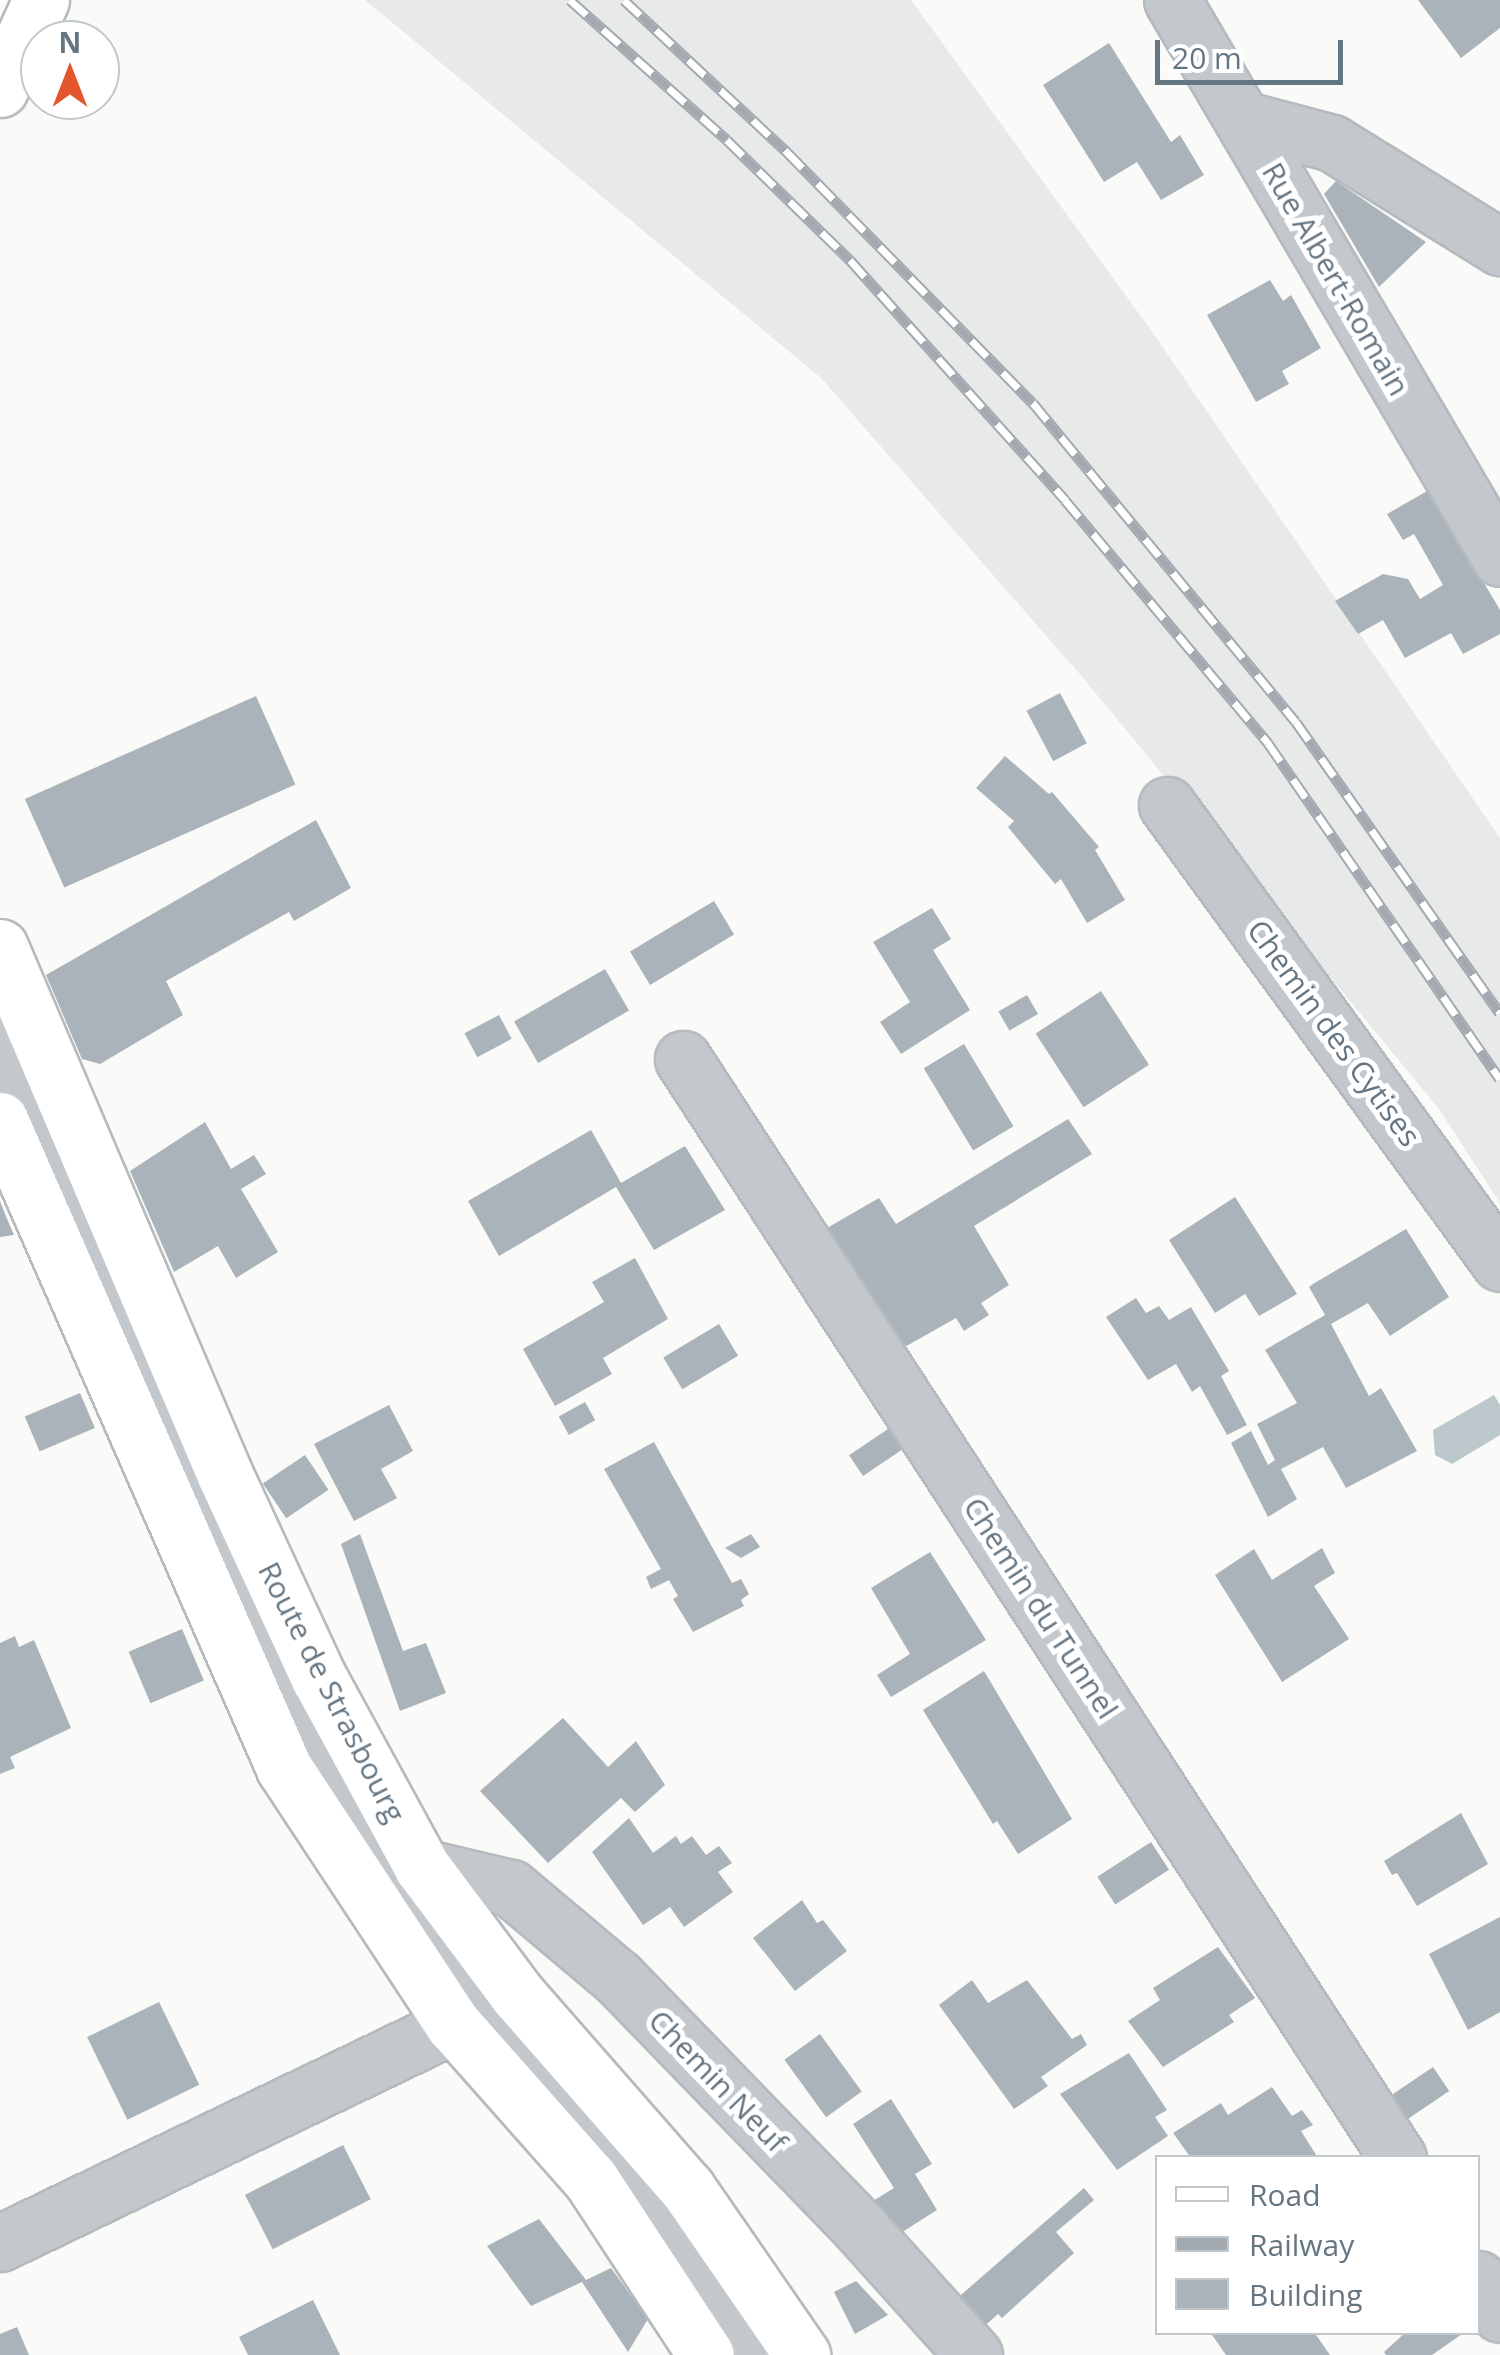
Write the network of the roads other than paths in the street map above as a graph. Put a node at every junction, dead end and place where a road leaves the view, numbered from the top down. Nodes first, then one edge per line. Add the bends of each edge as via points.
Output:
1 (41, 0) edge
2 (1172, 0) edge
3 (0, 88) edge
4 (1242, 118) junction
5 (1500, 246) edge
6 (1500, 558) edge
7 (1167, 805) dead end
8 (0, 947) edge
9 (0, 1039) edge
10 (683, 1059) dead end
11 (0, 1120) edge
12 (1500, 1263) edge
13 (422, 1868) junction
14 (487, 2008) junction
15 (1396, 2155) edge
16 (0, 2243) edge
17 (1480, 2282) edge
18 (1500, 2314) edge
19 (706, 2355) edge
20 (752, 2355) edge
21 (802, 2355) edge
22 (974, 2355) edge

1 - 3 main road
2 - 4 street, Rue Albert-Romain
4 - 5 street via 1332,142
4 - 6 street, Rue Albert-Romain
7 - 12 street, Chemin des Cytises
8 - 13 main road, Route de Strasbourg via 318,1678
9 - 14 street via 308,1745 393,1884
10 - 15 street, Chemin du Tunnel
11 - 14 main road, Route de Strasbourg via 284,1768
13 - 14 main road, Route de Strasbourg
13 - 22 street, Chemin Neuf via 511,1888 618,1978
14 - 16 street
14 - 19 main road, Route de Strasbourg
14 - 20 street via 732,2313
14 - 21 main road, Route de Strasbourg via 686,2188
17 - 18 street

